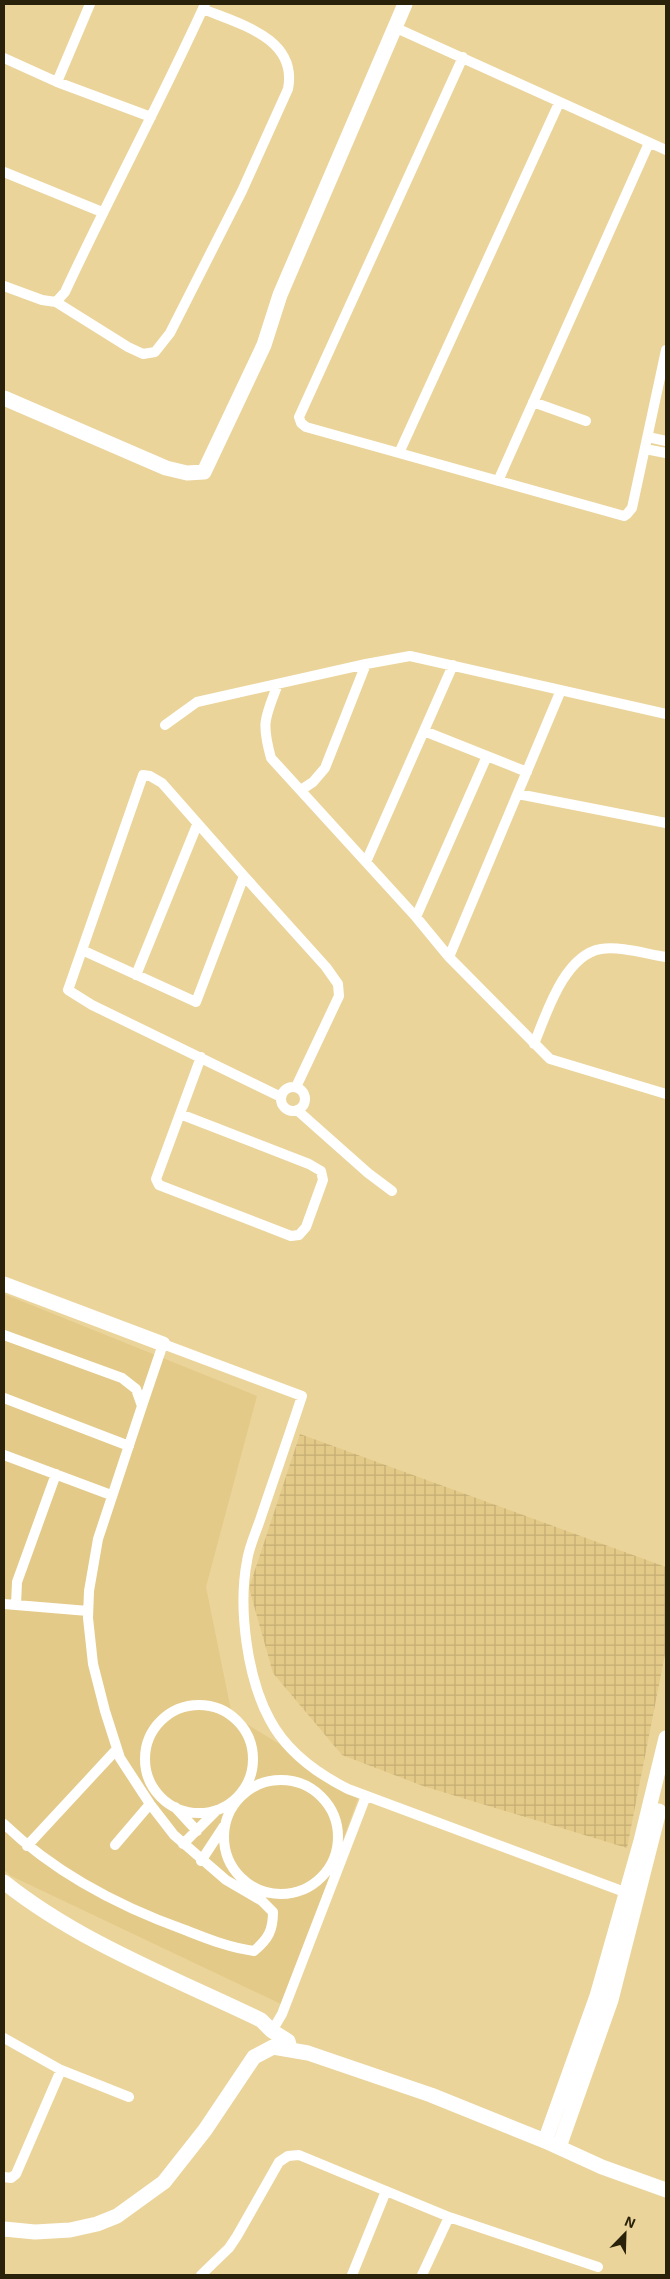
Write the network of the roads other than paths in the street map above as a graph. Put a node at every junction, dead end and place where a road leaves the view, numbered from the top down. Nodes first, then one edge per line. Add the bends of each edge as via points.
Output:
1 (90, 4) edge
2 (405, 4) edge
3 (204, 6) edge
4 (394, 27) junction
5 (463, 57) junction
6 (4, 58) edge
7 (57, 82) junction
8 (559, 103) junction
9 (151, 117) junction
10 (649, 143) junction
11 (666, 150) edge
12 (4, 172) edge
13 (102, 212) junction
14 (4, 286) edge
15 (56, 302) junction
16 (666, 350) edge
17 (4, 398) edge
18 (533, 402) junction
19 (586, 421) dead end
20 (648, 437) junction
21 (666, 441) edge
22 (645, 449) junction
23 (399, 453) junction
24 (666, 453) edge
25 (498, 481) junction
26 (366, 664) junction
27 (453, 665) junction
28 (278, 684) junction
29 (561, 690) junction
30 (666, 714) edge
31 (165, 725) dead end
32 (424, 730) junction
33 (487, 756) junction
34 (527, 772) junction
35 (300, 790) junction
36 (518, 794) junction
37 (666, 823) edge
38 (197, 825) junction
39 (366, 862) junction
40 (244, 876) junction
41 (416, 917) junction
42 (82, 950) junction
43 (449, 957) junction
44 (666, 957) edge
45 (136, 975) junction
46 (534, 1044) junction
47 (201, 1058) junction
48 (296, 1087) junction
49 (666, 1094) edge
50 (280, 1097) junction
51 (297, 1110) junction
52 (180, 1114) junction
53 (392, 1191) dead end
54 (4, 1284) edge
55 (4, 1335) edge
56 (163, 1344) junction
57 (4, 1398) edge
58 (142, 1406) junction
59 (129, 1446) junction
60 (4, 1455) edge
61 (56, 1474) junction
62 (111, 1496) junction
63 (4, 1604) edge
64 (16, 1605) junction
65 (88, 1611) junction
66 (666, 1738) edge
67 (117, 1749) junction
68 (666, 1779) edge
69 (366, 1796) junction
70 (150, 1804) junction
71 (174, 1806) junction
72 (218, 1809) junction
73 (4, 1824) edge
74 (226, 1824) junction
75 (196, 1831) junction
76 (183, 1844) junction
77 (114, 1845) dead end
78 (27, 1846) junction
79 (212, 1847) junction
80 (201, 1860) junction
81 (234, 1869) junction
82 (4, 1882) edge
83 (633, 1895) junction
84 (272, 2031) junction
85 (4, 2038) edge
86 (290, 2048) junction
87 (260, 2052) junction
88 (61, 2070) junction
89 (129, 2097) dead end
90 (545, 2141) junction
91 (559, 2148) junction
92 (4, 2177) edge
93 (666, 2190) edge
94 (386, 2191) junction
95 (449, 2217) junction
96 (4, 2229) edge
97 (598, 2267) dead end
98 (201, 2275) edge
99 (352, 2275) edge
100 (422, 2275) edge

1 - 7 street
2 - 4 street
3 - 9 street
3 - 15 street via 264,35 287,60 288,89 242,191 170,333 155,352 143,354 128,347
4 - 5 street
4 - 17 street via 280,295 264,345 204,472 187,473 166,468
5 - 8 street
5 - 23 street via 299,417 306,427
6 - 7 street
7 - 9 street
8 - 10 street
8 - 23 street
9 - 13 street
10 - 11 street
10 - 18 street
12 - 13 street
13 - 15 street via 65,292
14 - 15 street
16 - 20 street
18 - 19 street
18 - 25 street
20 - 21 street
20 - 22 street
22 - 24 street
22 - 25 street via 632,508 624,516
23 - 25 street
26 - 27 street via 410,656
26 - 28 street
26 - 35 street via 325,768 313,782
27 - 29 street
27 - 32 street
28 - 31 street via 197,702
28 - 35 street via 264,718 266,738 272,758
29 - 30 street
29 - 34 street
32 - 33 street
32 - 39 street
33 - 34 street
33 - 41 street
34 - 36 street
35 - 39 street
36 - 37 street
36 - 43 street
38 - 40 street
38 - 42 street via 162,783 143,775
38 - 45 street
39 - 41 street
40 - 45 street via 196,1002
40 - 48 street via 338,984 339,996
41 - 43 street
42 - 45 street
42 - 47 street via 68,990
43 - 46 street
44 - 46 street via 600,949 586,956 558,986
46 - 49 street via 550,1059
47 - 50 street
47 - 52 street
48 - 50 street via 288,1087
48 - 51 street via 304,1096 303,1104
50 - 51 street via 285,1108
51 - 53 street
52 - 52 street via 321,1171 323,1180 306,1228 299,1235 291,1236 159,1185 156,1179
54 - 56 street
55 - 58 street via 122,1378 136,1389
56 - 58 street
56 - 69 street via 302,1396 247,1561 244,1610 248,1651 260,1697 275,1728 302,1760 326,1778
57 - 59 street
58 - 59 street
59 - 62 street
60 - 61 street
61 - 62 street
61 - 64 street via 17,1582
62 - 65 street via 98,1539
63 - 64 street
64 - 65 street
65 - 67 street via 93,1664
66 - 83 street
67 - 70 street
67 - 78 street
68 - 83 street
69 - 83 street
69 - 84 street via 282,2014
70 - 76 street
70 - 77 street
71 - 72 street via 200,1813
71 - 72 street via 160,1796 150,1781 146,1764 147,1746 154,1730 166,1717 190,1706 207,1706 224,1711 238,1722 248,1737 253,1754 252,1771 245,1788 233,1801
71 - 75 street
72 - 75 street
73 - 78 street
74 - 79 street
74 - 81 street via 226,1852
74 - 81 street via 233,1807 254,1787 271,1781 290,1781 308,1787 323,1798 334,1814 339,1832 337,1851 330,1868 317,1882 301,1891 282,1895 263,1892 246,1883
75 - 76 street
76 - 80 street
78 - 80 street via 110,1900 234,1948 254,1951 267,1940 273,1927 273,1912
79 - 80 street
79 - 81 street
82 - 84 street via 90,1938 261,2020
83 - 90 street
83 - 91 street via 611,2000
84 - 86 street via 288,2040
84 - 87 street
85 - 88 street
86 - 87 street via 273,2047
86 - 90 street via 430,2095
87 - 96 street via 164,2182 118,2216 70,2230 35,2232
88 - 89 street
88 - 92 street via 16,2174 11,2178
90 - 91 street
91 - 93 street
94 - 95 street
94 - 98 street via 299,2155 288,2156 279,2162 229,2248
94 - 99 street
95 - 97 street
95 - 100 street

